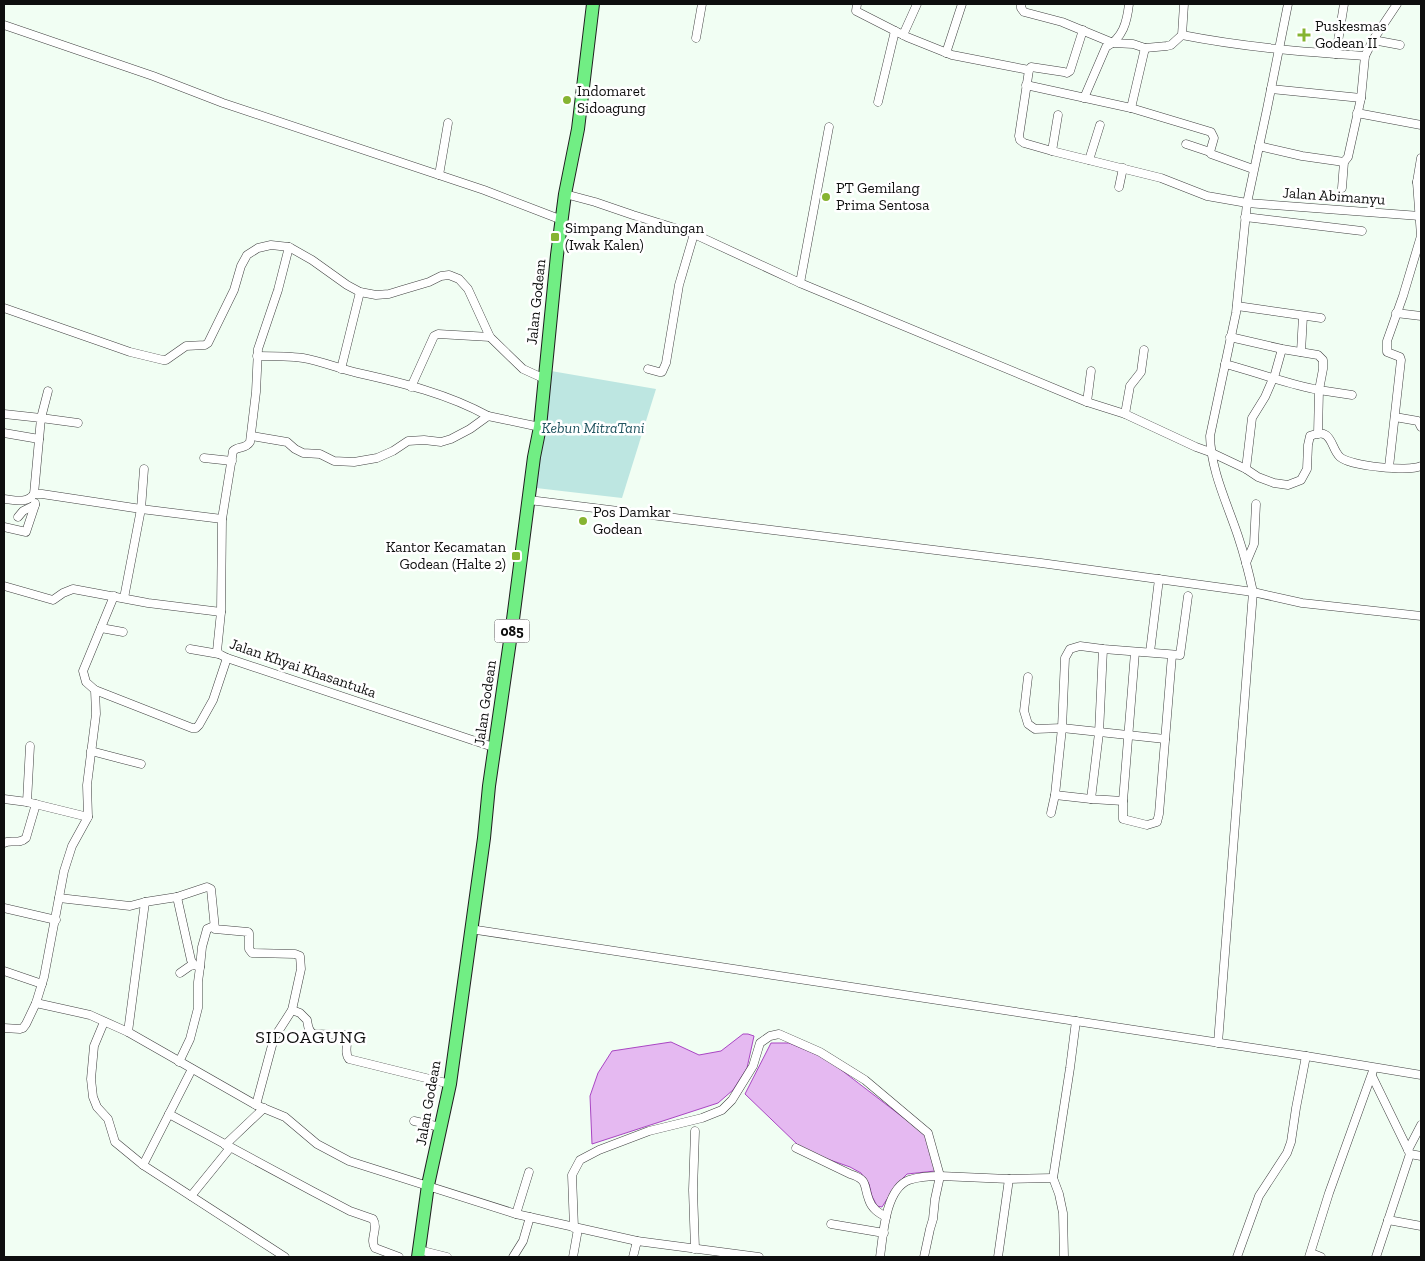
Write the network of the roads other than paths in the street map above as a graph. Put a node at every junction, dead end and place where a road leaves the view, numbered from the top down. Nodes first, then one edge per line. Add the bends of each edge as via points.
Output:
1 (593, 4) edge
2 (702, 4) edge
3 (917, 4) edge
4 (962, 4) edge
5 (1016, 4) edge
6 (1021, 4) edge
7 (1129, 4) edge
8 (1184, 4) edge
9 (1288, 4) edge
10 (1344, 4) edge
11 (1397, 4) edge
12 (856, 7) edge
13 (4, 25) edge
14 (1083, 30) junction
15 (895, 31) junction
16 (1182, 35) junction
17 (903, 36) junction
18 (696, 38) dead end
19 (1373, 40) junction
20 (1113, 43) junction
21 (1400, 45) dead end
22 (1145, 48) junction
23 (1279, 50) junction
24 (946, 52) junction
25 (1336, 54) junction
26 (1365, 56) junction
27 (1029, 70) junction
28 (1026, 85) junction
29 (1271, 89) junction
30 (1084, 98) junction
31 (1361, 98) junction
32 (878, 102) dead end
33 (1131, 108) junction
34 (1358, 113) junction
35 (1058, 116) dead end
36 (448, 123) dead end
37 (1421, 124) edge
38 (1100, 125) dead end
39 (829, 127) dead end
40 (1186, 144) dead end
41 (1259, 146) junction
42 (1052, 151) junction
43 (1210, 152) junction
44 (1421, 158) edge
45 (1089, 160) junction
46 (1344, 162) junction
47 (1123, 168) junction
48 (1253, 169) junction
49 (439, 176) junction
50 (1419, 182) edge
51 (1120, 187) dead end
52 (1342, 188) dead end
53 (565, 194) junction
54 (1247, 203) junction
55 (1420, 216) junction
56 (1246, 217) junction
57 (562, 220) junction
58 (1362, 231) dead end
59 (694, 234) junction
60 (290, 247) junction
61 (800, 283) junction
62 (360, 292) junction
63 (1237, 306) junction
64 (4, 308) edge
65 (1396, 313) junction
66 (1303, 316) junction
67 (1421, 316) edge
68 (1321, 318) dead end
69 (1230, 336) junction
70 (490, 337) junction
71 (1282, 349) junction
72 (1144, 350) dead end
73 (1301, 352) junction
74 (258, 356) junction
75 (1225, 364) junction
76 (341, 369) junction
77 (648, 369) dead end
78 (1091, 371) dead end
79 (545, 379) junction
80 (1273, 379) junction
81 (411, 387) junction
82 (1319, 390) junction
83 (48, 391) dead end
84 (1352, 395) dead end
85 (1087, 402) junction
86 (4, 414) edge
87 (1125, 414) junction
88 (488, 416) junction
89 (1395, 417) junction
90 (41, 418) junction
91 (78, 422) dead end
92 (540, 427) junction
93 (1421, 427) edge
94 (4, 433) edge
95 (1318, 434) junction
96 (252, 436) junction
97 (39, 439) junction
98 (1210, 452) junction
99 (204, 458) dead end
100 (232, 461) junction
101 (1421, 466) edge
102 (1389, 467) junction
103 (144, 469) dead end
104 (1246, 469) junction
105 (35, 494) junction
106 (4, 499) edge
107 (529, 500) junction
108 (1256, 504) dead end
109 (34, 505) junction
110 (141, 509) junction
111 (18, 517) dead end
112 (222, 519) junction
113 (4, 527) edge
114 (1246, 562) junction
115 (1159, 579) junction
116 (4, 586) edge
117 (1253, 592) junction
118 (114, 596) junction
119 (1188, 596) dead end
120 (124, 598) junction
121 (221, 612) junction
122 (1421, 616) edge
123 (101, 628) junction
124 (123, 632) dead end
125 (190, 649) dead end
126 (1103, 649) junction
127 (1136, 652) junction
128 (1150, 652) junction
129 (219, 654) junction
130 (1172, 655) junction
131 (227, 658) junction
132 (1028, 676) dead end
133 (95, 690) junction
134 (1062, 728) junction
135 (1099, 733) junction
136 (1129, 735) junction
137 (1165, 739) junction
138 (30, 746) dead end
139 (496, 748) junction
140 (91, 751) junction
141 (141, 764) dead end
142 (1055, 795) junction
143 (4, 800) edge
144 (1091, 800) junction
145 (1123, 801) junction
146 (27, 802) junction
147 (36, 804) junction
148 (1051, 813) dead end
149 (88, 817) junction
150 (4, 843) edge
151 (177, 897) junction
152 (59, 898) junction
153 (146, 902) junction
154 (4, 908) edge
155 (56, 920) junction
156 (214, 926) junction
157 (470, 929) junction
158 (197, 966) junction
159 (4, 971) edge
160 (180, 973) dead end
161 (42, 984) junction
162 (36, 1003) junction
163 (292, 1010) junction
164 (1076, 1021) junction
165 (104, 1022) junction
166 (4, 1028) edge
167 (128, 1032) junction
168 (1218, 1043) junction
169 (1306, 1056) junction
170 (180, 1062) junction
171 (192, 1069) junction
172 (1373, 1072) junction
173 (1421, 1075) edge
174 (450, 1084) junction
175 (256, 1105) junction
176 (264, 1108) junction
177 (169, 1114) junction
178 (414, 1122) dead end
179 (1421, 1125) edge
180 (440, 1127) junction
181 (695, 1130) dead end
182 (228, 1146) junction
183 (796, 1148) dead end
184 (1409, 1152) junction
185 (1421, 1156) edge
186 (143, 1165) junction
187 (529, 1172) dead end
188 (940, 1176) junction
189 (1053, 1178) junction
190 (1008, 1179) junction
191 (428, 1185) junction
192 (191, 1196) junction
193 (516, 1214) junction
194 (530, 1217) junction
195 (886, 1217) junction
196 (1388, 1220) junction
197 (831, 1224) dead end
198 (1421, 1226) edge
199 (576, 1228) junction
200 (884, 1233) junction
201 (637, 1242) junction
202 (695, 1249) junction
203 (418, 1254) edge
204 (1310, 1255) edge
205 (285, 1257) edge
206 (399, 1257) edge
207 (447, 1257) edge
208 (513, 1257) edge
209 (573, 1257) edge
210 (633, 1257) edge
211 (758, 1257) edge
212 (880, 1257) edge
213 (924, 1257) edge
214 (998, 1257) edge
215 (1064, 1257) edge
216 (1236, 1257) edge
217 (1321, 1257) edge
218 (1376, 1257) edge

1 - 53 main road, Jalan Godean / 085 via 578,129
2 - 18 street
3 - 17 street
4 - 24 street
5 - 6 street
6 - 14 street via 1024,12
7 - 20 street via 1126,22
8 - 16 street
9 - 23 street
10 - 25 street
11 - 19 street
12 - 15 street
13 - 49 street
14 - 20 street
14 - 27 street via 1070,71 1031,67
15 - 17 street
15 - 32 street
16 - 22 street via 1170,45
16 - 23 street
17 - 24 street
19 - 21 street
19 - 26 street
20 - 22 street
20 - 30 street via 1106,47
22 - 33 street
23 - 25 street
23 - 29 street
24 - 27 street
25 - 26 street
26 - 31 street
27 - 28 street
28 - 30 street
28 - 42 street, Jalan Abimanyu via 1020,140
29 - 31 street
29 - 41 street
30 - 33 street
31 - 34 street
33 - 43 street via 1211,132 1214,138
34 - 37 street
34 - 46 street
35 - 42 street
36 - 49 street
38 - 45 street
39 - 61 street
40 - 43 street
41 - 46 street
41 - 48 street
42 - 45 street, Jalan Abimanyu
43 - 48 street
44 - 50 street
45 - 47 street, Jalan Abimanyu
46 - 52 street
47 - 51 street
47 - 54 street, Jalan Abimanyu via 1162,178 1207,196
48 - 54 street
49 - 57 street
50 - 55 street
53 - 57 main road, Jalan Godean / 085
53 - 59 street
54 - 55 street, Jalan Abimanyu
54 - 56 street
55 - 65 street via 1420,236
56 - 58 street
56 - 63 street
57 - 79 main road, Jalan Godean / 085
59 - 61 street
59 - 77 street via 679,285 666,363 662,372
60 - 62 street
60 - 64 street via 271,245 247,255 208,343 186,346 166,360 130,352
60 - 74 street
61 - 85 street
62 - 70 street via 389,294 441,276 452,276 460,279 468,289
62 - 76 street
63 - 66 street
63 - 69 street
65 - 67 street
65 - 89 street via 1386,341 1389,354 1401,360
66 - 68 street
66 - 73 street
69 - 71 street
69 - 75 street
70 - 79 street via 523,369
70 - 81 street via 434,336
71 - 73 street
71 - 80 street
72 - 87 street via 1141,372 1130,386
73 - 82 street via 1318,355 1323,360
74 - 76 street via 305,359
74 - 96 street
75 - 80 street
75 - 98 street via 1210,436
76 - 81 street
78 - 85 street
79 - 92 main road, Jalan Godean / 085
80 - 82 street
80 - 104 street via 1252,418
81 - 88 street via 438,394
82 - 84 street
82 - 95 street
83 - 90 street
85 - 87 street
86 - 90 street
87 - 98 street
88 - 92 street
88 - 96 street via 451,439 441,442 408,441 377,458 354,462 334,461 320,454 304,453 287,442
89 - 93 street via 1414,419
89 - 102 street
90 - 91 street
90 - 97 street
92 - 107 main road, Jalan Godean / 085
94 - 97 street
95 - 102 street via 1329,437 1340,457 1350,462
95 - 104 street via 1310,436 1307,469 1301,480 1288,486 1274,484
96 - 100 street via 249,445 234,450
97 - 105 street
98 - 104 street
98 - 114 street
99 - 100 street
100 - 112 street, Jalan Khyai Khasantuka
101 - 102 street via 1416,469
103 - 110 street
105 - 106 street via 27,501
105 - 109 street
105 - 110 street
107 - 115 street
107 - 139 main road, Jalan Godean / 085
108 - 114 street via 1254,544
109 - 111 street
109 - 113 street via 26,532
110 - 112 street
110 - 120 street
112 - 121 street, Jalan Khyai Khasantuka
114 - 117 street
115 - 117 street
115 - 128 street
116 - 118 street via 53,600 73,589
117 - 122 street via 1302,603
117 - 168 street
118 - 120 street
118 - 123 street
119 - 130 street via 1180,656
120 - 121 street
121 - 129 street, Jalan Khyai Khasantuka
123 - 124 street
123 - 133 street via 83,671 86,682
125 - 129 street
126 - 127 street
126 - 134 street via 1080,646 1070,649 1065,658
126 - 135 street
127 - 128 street
127 - 136 street
128 - 130 street
129 - 131 street, Jalan Khyai Khasantuka
130 - 137 street
131 - 133 street via 213,700 196,728
131 - 139 street, Jalan Khyai Khasantuka
132 - 134 street via 1024,711 1028,724 1035,729
133 - 140 street via 96,714
134 - 135 street
134 - 142 street
135 - 136 street
135 - 144 street
136 - 137 street
136 - 145 street
137 - 145 street via 1157,822 1147,825 1123,819
138 - 146 street
139 - 157 main road, Jalan Godean / 085
140 - 141 street
140 - 149 street
142 - 144 street
142 - 148 street
143 - 146 street
144 - 145 street
146 - 147 street
147 - 149 street
147 - 150 street via 26,838 20,842
149 - 152 street via 72,846
151 - 153 street
151 - 156 street via 204,887 211,890
151 - 158 street via 191,960
152 - 153 street via 130,906
152 - 155 street
153 - 167 street
154 - 155 street
155 - 161 street
156 - 158 street via 207,929
156 - 163 street via 217,930 248,932 252,953 300,956 301,969
157 - 164 street
157 - 174 main road, Jalan Godean / 085
158 - 160 street via 190,966
158 - 170 street via 198,1008
159 - 161 street
161 - 162 street
162 - 165 street via 90,1015
162 - 166 street via 23,1028
163 - 174 street via 308,1020 311,1033 347,1037 349,1059
163 - 175 street via 274,1038
164 - 168 street
164 - 189 street
165 - 167 street
165 - 186 street via 94,1046 93,1097 108,1119 116,1142
167 - 170 street
168 - 169 street
169 - 172 street
169 - 216 street via 1291,1142 1259,1196
170 - 171 street
171 - 175 street
171 - 177 street
172 - 173 street
172 - 184 street
172 - 204 street
174 - 180 main road, Jalan Godean / 085
175 - 176 street
176 - 182 street
176 - 191 street via 285,1117 317,1144 349,1161
177 - 182 street
177 - 186 street
178 - 180 street
179 - 184 street
180 - 191 main road, Jalan Godean / 085
181 - 202 street
182 - 192 street
182 - 206 street via 373,1219 376,1224 373,1246
183 - 195 street via 863,1180 872,1206
184 - 185 street
184 - 196 street
186 - 192 street
187 - 193 street
188 - 190 street
188 - 195 street via 907,1180 894,1194
188 - 199 street via 928,1133 865,1080 820,1052 779,1034 760,1043 753,1066 722,1110 649,1131 580,1160 572,1175
188 - 213 street
189 - 190 street
189 - 215 street via 1063,1213
190 - 214 street
191 - 193 street
191 - 203 main road, Jalan Godean / 085
192 - 205 street
193 - 194 street
194 - 199 street
194 - 208 street via 523,1241
195 - 200 street
196 - 198 street
196 - 218 street
197 - 200 street
199 - 201 street
199 - 209 street
200 - 212 street
201 - 202 street
201 - 210 street
202 - 211 street
203 - 207 street
204 - 217 street

